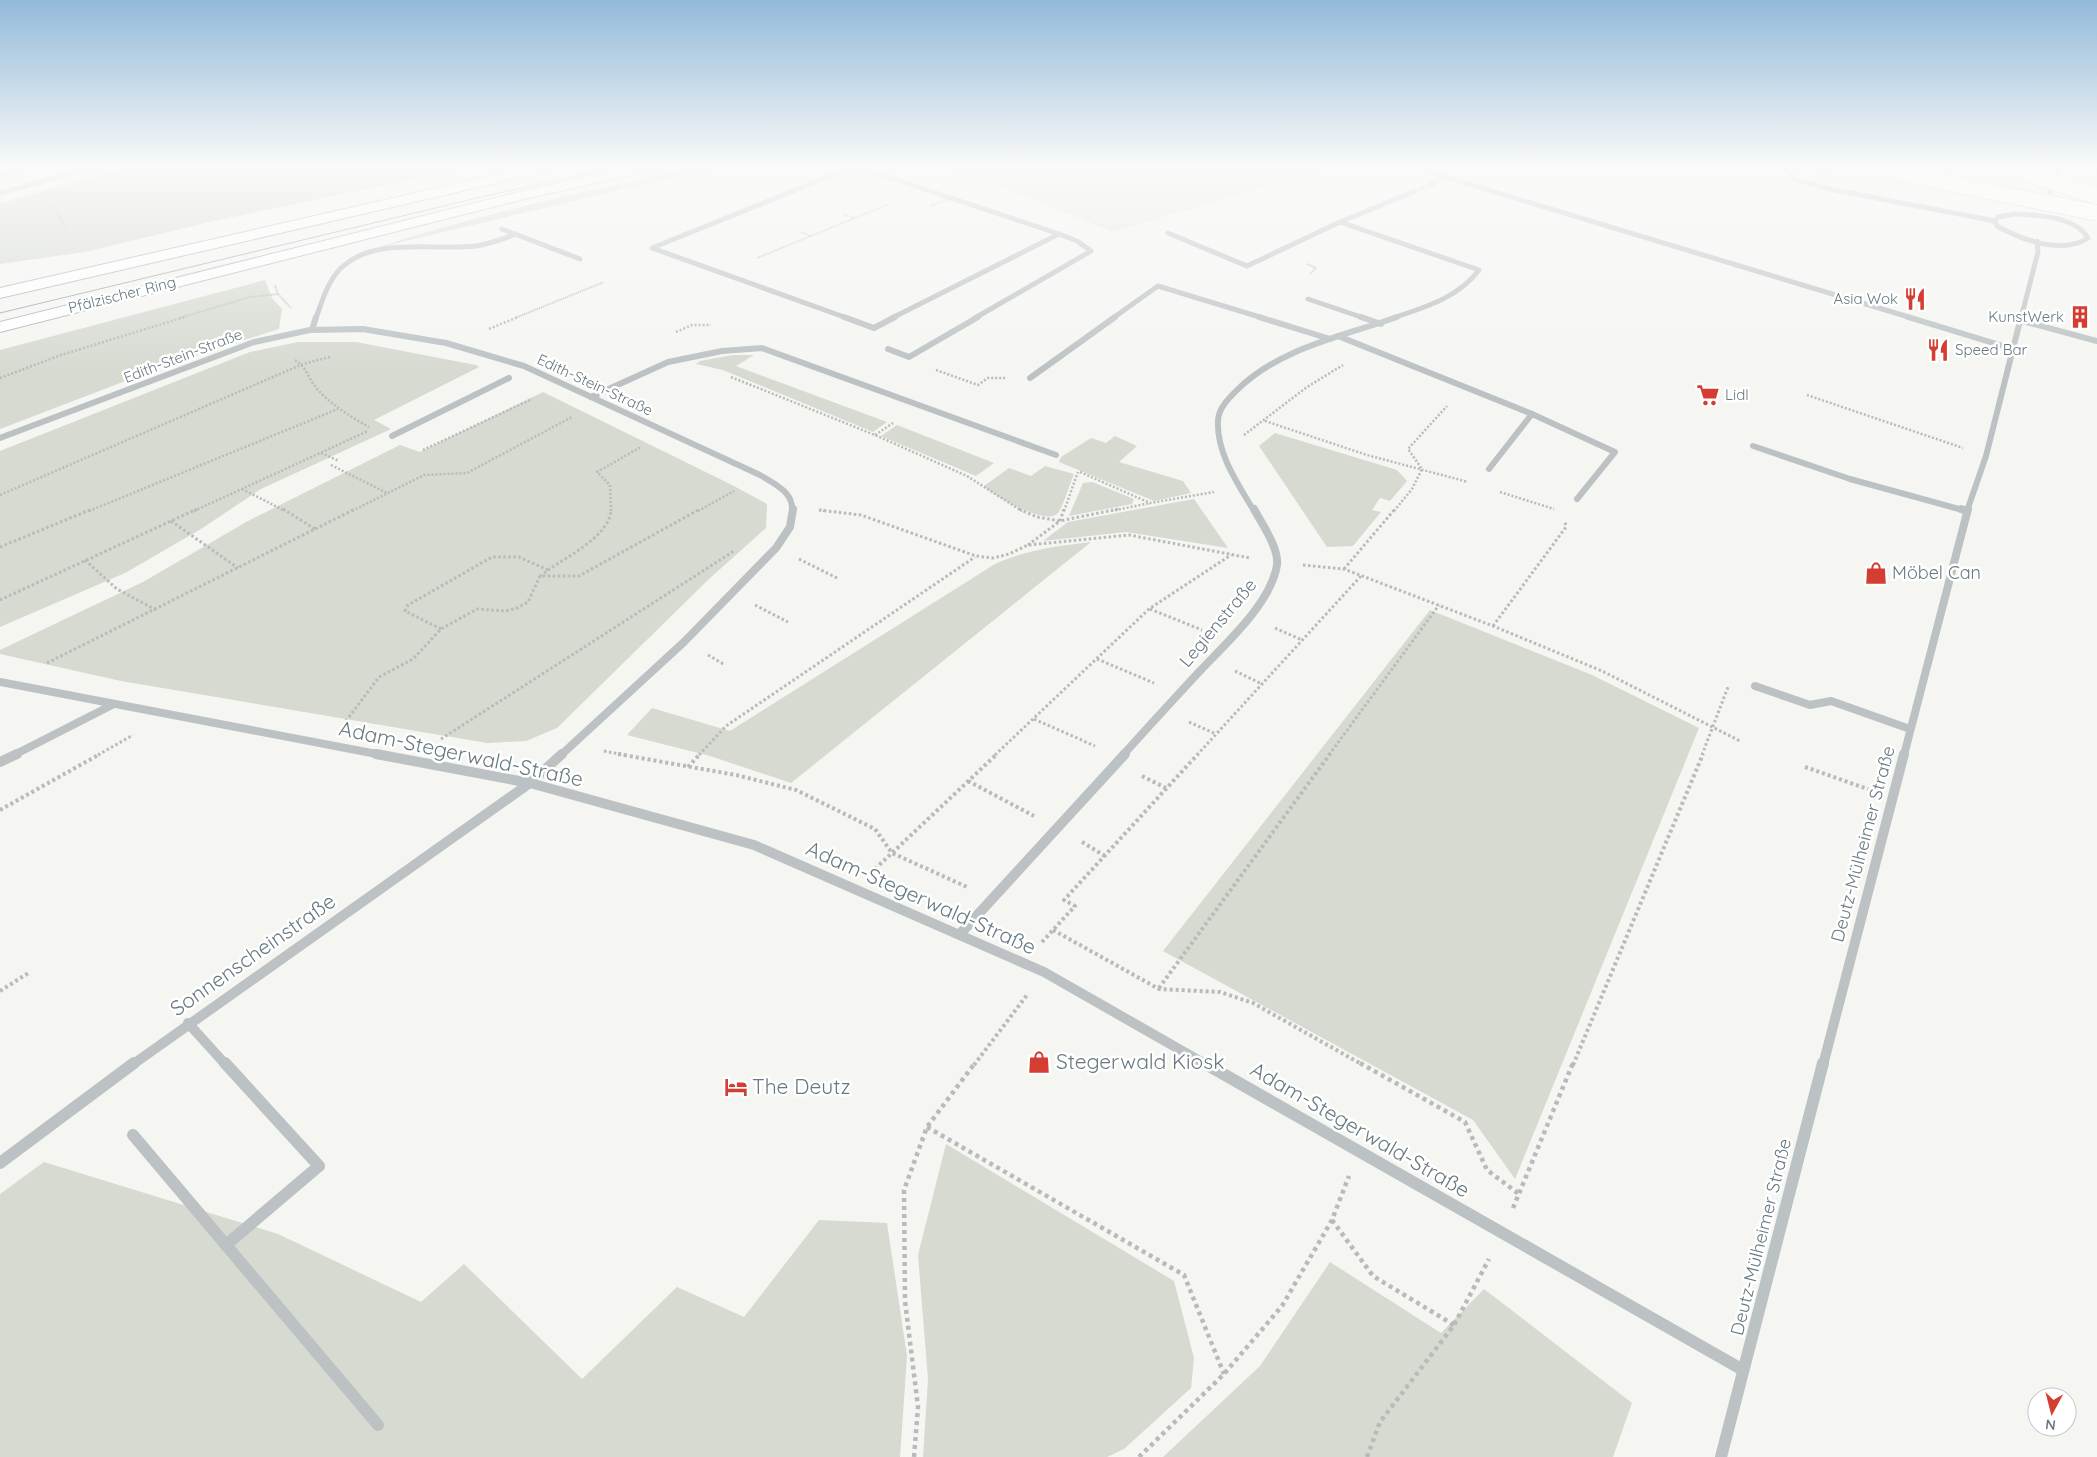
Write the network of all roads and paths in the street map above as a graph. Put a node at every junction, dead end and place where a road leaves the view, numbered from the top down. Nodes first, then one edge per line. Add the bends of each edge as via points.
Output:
1 (251, 234) edge
2 (371, 234) edge
3 (516, 234) joint
4 (687, 234) edge
5 (806, 234) edge
6 (817, 234) edge
7 (1059, 234) joint
8 (1170, 234) edge
9 (1314, 234) edge
10 (1375, 234) edge
11 (1633, 234) edge
12 (2013, 234) edge
13 (2087, 234) edge
14 (811, 236) junction
15 (2088, 238) junction
16 (2097, 240) edge
17 (2037, 241) junction
18 (1277, 251) junction
19 (580, 260) dead end
20 (721, 273) junction
21 (272, 278) dead end
22 (604, 282) dead end
23 (3, 292) edge
24 (278, 294) junction
25 (1308, 299) joint
26 (2019, 320) junction
27 (1381, 324) junction
28 (0, 327) edge
29 (312, 330) junction
30 (290, 333) junction
31 (1338, 336) junction
32 (1330, 339) junction
33 (2097, 341) edge
34 (450, 345) junction
35 (1366, 348) junction
36 (888, 349) dead end
37 (2013, 349) junction
38 (337, 355) dead end
39 (936, 370) dead end
40 (730, 377) dead end
41 (0, 378) edge
42 (509, 378) dead end
43 (988, 378) dead end
44 (1030, 378) dead end
45 (1460, 386) junction
46 (1808, 395) dead end
47 (591, 397) junction
48 (602, 402) junction
49 (338, 409) dead end
50 (1532, 414) junction
51 (1265, 421) junction
52 (374, 428) dead end
53 (667, 432) junction
54 (392, 436) dead end
55 (0, 438) edge
56 (1220, 441) junction
57 (1752, 446) dead end
58 (321, 452) junction
59 (1056, 455) joint
60 (1986, 456) junction
61 (339, 461) dead end
62 (331, 465) dead end
63 (1422, 468) junction
64 (1490, 469) dead end
65 (1080, 472) junction
66 (760, 475) junction
67 (1471, 484) dead end
68 (242, 488) junction
69 (1242, 488) junction
70 (1498, 492) dead end
71 (388, 493) junction
72 (0, 495) edge
73 (1577, 499) dead end
74 (1150, 503) junction
75 (793, 506) junction
76 (1561, 511) dead end
77 (1967, 511) junction
78 (1564, 519) dead end
79 (171, 521) junction
80 (1060, 521) junction
81 (316, 529) junction
82 (1028, 545) junction
83 (741, 546) dead end
84 (0, 547) edge
85 (776, 548) junction
86 (1231, 555) junction
87 (976, 556) junction
88 (86, 560) junction
89 (1277, 562) junction
90 (238, 568) junction
91 (1344, 569) junction
92 (548, 570) junction
93 (540, 576) junction
94 (1361, 576) junction
95 (839, 579) dead end
96 (733, 594) junction
97 (0, 600) edge
98 (1439, 605) junction
99 (1149, 609) junction
100 (156, 610) junction
101 (788, 622) dead end
102 (1493, 626) junction
103 (441, 629) junction
104 (1226, 640) junction
105 (1097, 659) junction
106 (3, 683) edge
107 (1755, 686) joint
108 (1179, 693) junction
109 (114, 704) junction
110 (169, 715) junction
111 (1034, 719) junction
112 (1713, 729) junction
113 (1910, 729) junction
114 (1740, 741) dead end
115 (572, 743) junction
116 (328, 745) junction
117 (1121, 757) junction
118 (409, 760) junction
119 (0, 762) edge
120 (688, 767) junction
121 (1805, 767) dead end
122 (968, 781) junction
123 (530, 783) junction
124 (1891, 798) junction
125 (0, 810) edge
126 (1056, 828) junction
127 (892, 853) junction
128 (854, 888) junction
129 (992, 898) junction
130 (1053, 930) junction
131 (960, 934) junction
132 (1023, 962) junction
133 (30, 972) dead end
134 (1044, 972) junction
135 (1159, 989) junction
136 (0, 991) edge
137 (188, 1023) junction
138 (927, 1127) junction
139 (133, 1135) dead end
140 (1359, 1150) junction
141 (0, 1163) edge
142 (1519, 1194) junction
143 (1332, 1220) junction
144 (1503, 1233) junction
145 (226, 1245) junction
146 (1454, 1325) junction
147 (1743, 1370) junction
148 (1224, 1374) junction
149 (378, 1425) dead end
150 (914, 1457) edge
151 (1139, 1457) edge
152 (1367, 1457) edge
153 (1721, 1457) edge

1 - 23 main road, Pfälzischer Ring
2 - 28 main road, Pfälzischer Ring
3 - 19 street
3 - 29 street via 474,246 382,250 361,256 341,267 322,299
4 - 20 street via 652,248
5 - 14 path
6 - 14 path
7 - 20 street via 874,328
7 - 36 street via 1091,251 909,357
8 - 18 street via 1248,266
9 - 18 street
10 - 27 street via 1479,270 1471,282 1445,299
11 - 37 street
12 - 17 street
13 - 15 street
14 - 20 path
15 - 16 street
15 - 17 street via 2072,244
17 - 26 street, Deutz-Mülheimer Straße via 2038,252
18 - 25 path via 1316,268 1296,288
21 - 24 path
22 - 34 path
24 - 30 path via 294,312
24 - 41 path via 250,297 61,355
25 - 27 street
26 - 33 street
26 - 37 street, Deutz-Mülheimer Straße
27 - 31 street
29 - 30 street, Edith-Stein-Straße
29 - 34 street, Edith-Stein-Straße via 372,331
30 - 55 street, Edith-Stein-Straße via 254,342
31 - 32 street
31 - 35 street
32 - 44 street via 1158,286
32 - 56 street via 1287,355 1248,381 1224,404 1216,428
34 - 47 street, Edith-Stein-Straße via 491,354 524,366
35 - 45 street
35 - 51 path via 1307,387
37 - 60 street, Deutz-Mülheimer Straße
38 - 72 path via 303,364
39 - 43 path via 978,385
40 - 80 path via 866,431 967,476 1013,507 1037,517
42 - 54 street
45 - 50 street
45 - 63 path via 1408,449
46 - 60 path
47 - 48 street, Edith-Stein-Straße
47 - 59 street via 668,362 722,351 762,348
48 - 53 street, Edith-Stein-Straße
48 - 71 path via 467,473 424,475
49 - 84 path
50 - 64 street
50 - 73 street via 1615,452
51 - 56 path via 1243,437
51 - 63 path via 1368,455
52 - 58 path
53 - 66 street, Edith-Stein-Straße
53 - 92 path via 597,472 610,485 611,519 600,534
56 - 69 street via 1223,455
57 - 77 street via 1850,479
58 - 61 path
58 - 68 path
59 - 65 path via 1054,463
60 - 77 street, Deutz-Mülheimer Straße
62 - 71 path
63 - 67 path
63 - 91 path via 1412,489
65 - 74 path
65 - 80 path
66 - 75 street, Edith-Stein-Straße via 785,491
66 - 93 path via 579,576
68 - 79 path
68 - 81 path
69 - 74 path
69 - 89 street via 1271,539
70 - 76 path
71 - 81 path
74 - 80 path
75 - 85 street via 790,527
75 - 87 path via 861,515
77 - 113 street, Deutz-Mülheimer Straße
78 - 102 path via 1566,528
79 - 88 path
79 - 90 path
80 - 82 path
81 - 90 path
82 - 86 path via 1129,534
82 - 87 path via 993,558
83 - 118 path
85 - 95 path
85 - 96 street
86 - 89 path
86 - 99 path
87 - 120 path via 726,726
88 - 97 path
88 - 100 path via 117,589
89 - 91 path
89 - 104 street, Legienstraße via 1272,582 1249,616
90 - 100 path
91 - 94 path
92 - 93 path
92 - 103 path via 519,557 492,557 408,604 405,611
93 - 103 path via 528,602 517,608 506,612 477,609
94 - 98 path
94 - 130 path via 1064,900 1075,906
96 - 101 path
96 - 115 street
98 - 102 path
98 - 135 path
99 - 104 path
99 - 105 path
100 - 106 path
102 - 112 path via 1602,671
103 - 116 path via 413,659 379,677
104 - 108 street, Legienstraße
105 - 108 path
105 - 111 path
106 - 109 street, Adam-Stegerwald-Straße
107 - 112 path via 1728,686
107 - 113 street via 1810,705 1831,701
108 - 117 street, Legienstraße
109 - 110 street, Adam-Stegerwald-Straße
109 - 119 street
110 - 116 street, Adam-Stegerwald-Straße
110 - 125 path
111 - 117 path
111 - 122 path
112 - 114 path
112 - 142 path
113 - 124 street, Deutz-Mülheimer Straße
115 - 120 path
115 - 123 street
116 - 118 street, Adam-Stegerwald-Straße
117 - 126 street, Legienstraße
118 - 123 street, Adam-Stegerwald-Straße
120 - 127 path via 796,790 875,829
121 - 124 path
122 - 126 path
122 - 127 path
123 - 128 street, Adam-Stegerwald-Straße via 754,845
123 - 137 street, Sonnenscheinstraße
124 - 147 street, Deutz-Mülheimer Straße
126 - 129 street, Legienstraße
127 - 128 path
127 - 129 path
128 - 131 street, Adam-Stegerwald-Straße
129 - 131 street, Legienstraße
130 - 132 path
130 - 135 path
131 - 132 street, Adam-Stegerwald-Straße
132 - 134 street, Adam-Stegerwald-Straße
133 - 136 path
134 - 138 path
134 - 140 street, Adam-Stegerwald-Straße
135 - 142 path via 1220,992 1253,1003 1457,1117 1465,1122 1488,1170
137 - 141 street, Sonnenscheinstraße
137 - 145 street via 318,1166
138 - 148 path via 1184,1275
138 - 150 path via 904,1190 905,1301 918,1408
139 - 145 street
140 - 143 path
140 - 144 street, Adam-Stegerwald-Straße
142 - 144 path
143 - 146 path via 1373,1276
143 - 148 path via 1282,1306
144 - 146 path
144 - 147 street, Adam-Stegerwald-Straße
145 - 149 street
146 - 152 path via 1380,1422
147 - 153 street, Deutz-Mülheimer Straße
148 - 151 path

